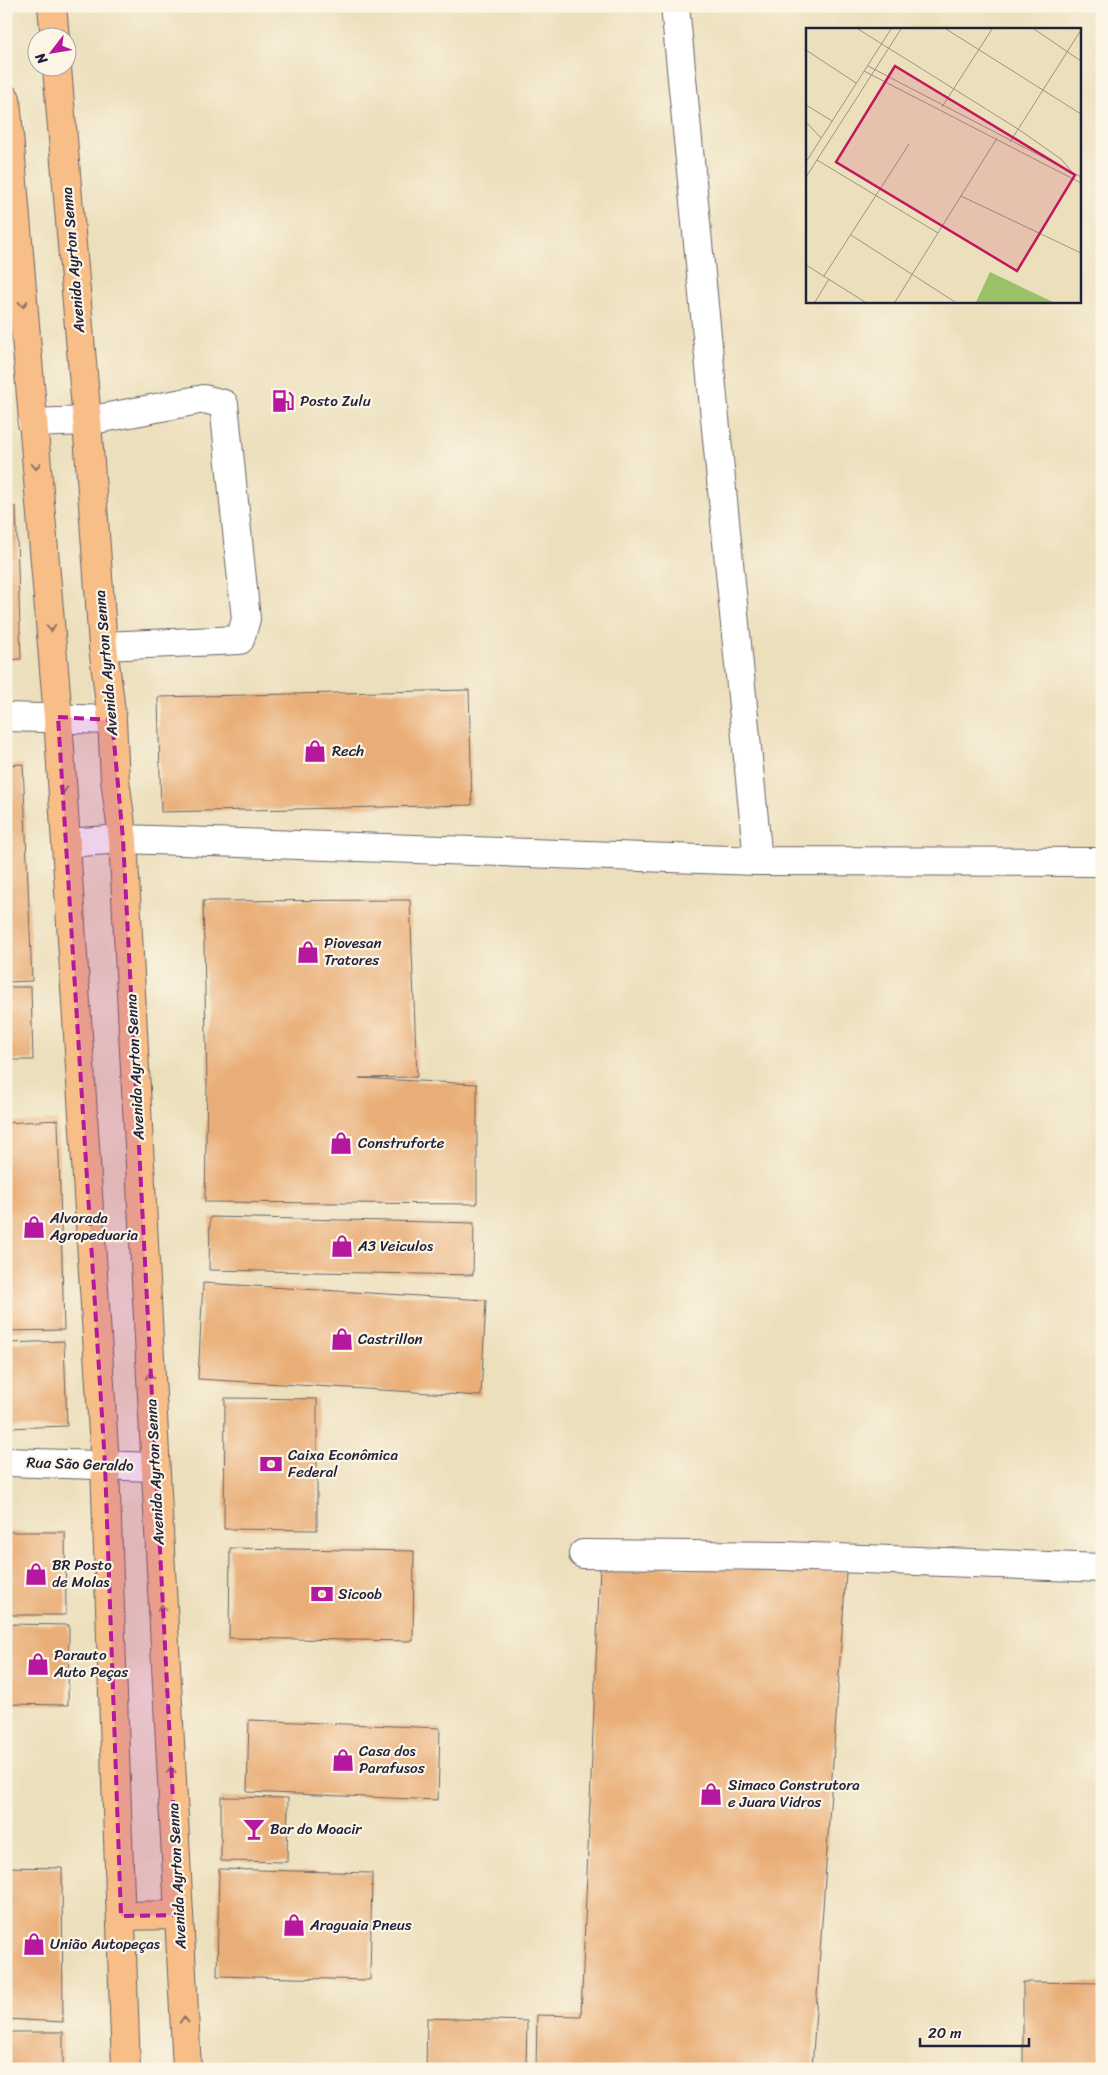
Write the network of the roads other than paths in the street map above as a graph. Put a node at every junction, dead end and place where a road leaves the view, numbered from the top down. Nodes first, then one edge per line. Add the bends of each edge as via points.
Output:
1 (52, 6) edge
2 (675, 6) edge
3 (54, 28) edge
4 (58, 78) edge
5 (6, 99) edge
6 (87, 421) junction
7 (32, 423) junction
8 (103, 646) junction
9 (6, 717) edge
10 (58, 717) junction
11 (112, 720) junction
12 (123, 839) junction
13 (66, 843) junction
14 (758, 861) junction
15 (1102, 862) edge
16 (6, 1462) edge
17 (105, 1464) junction
18 (155, 1467) junction
19 (583, 1554) dead end
20 (1102, 1568) edge
21 (179, 1915) junction
22 (120, 1916) junction
23 (126, 2069) edge
24 (187, 2069) edge

1 - 3 main road
2 - 14 street
4 - 6 main road, Avenida Ayrton Senna
5 -> 7 main road
6 - 7 street
6 - 8 main road, Avenida Ayrton Senna
6 - 8 street via 204,399 224,404 246,619 240,640
7 -> 10 main road
8 - 11 main road, Avenida Ayrton Senna
9 - 10 street
10 - 11 street
10 -> 13 main road
11 - 12 main road, Avenida Ayrton Senna via 115,780
12 - 13 street
12 - 14 street
18 -> 12 main road, Avenida Ayrton Senna
13 - 17 main road
14 - 15 street
16 - 17 street, Rua São Geraldo
17 - 18 street, Rua São Geraldo
17 - 22 main road
21 -> 18 main road, Avenida Ayrton Senna
19 - 20 street via 784,1556
21 - 22 main road
24 -> 21 main road, Avenida Ayrton Senna
22 - 23 main road

